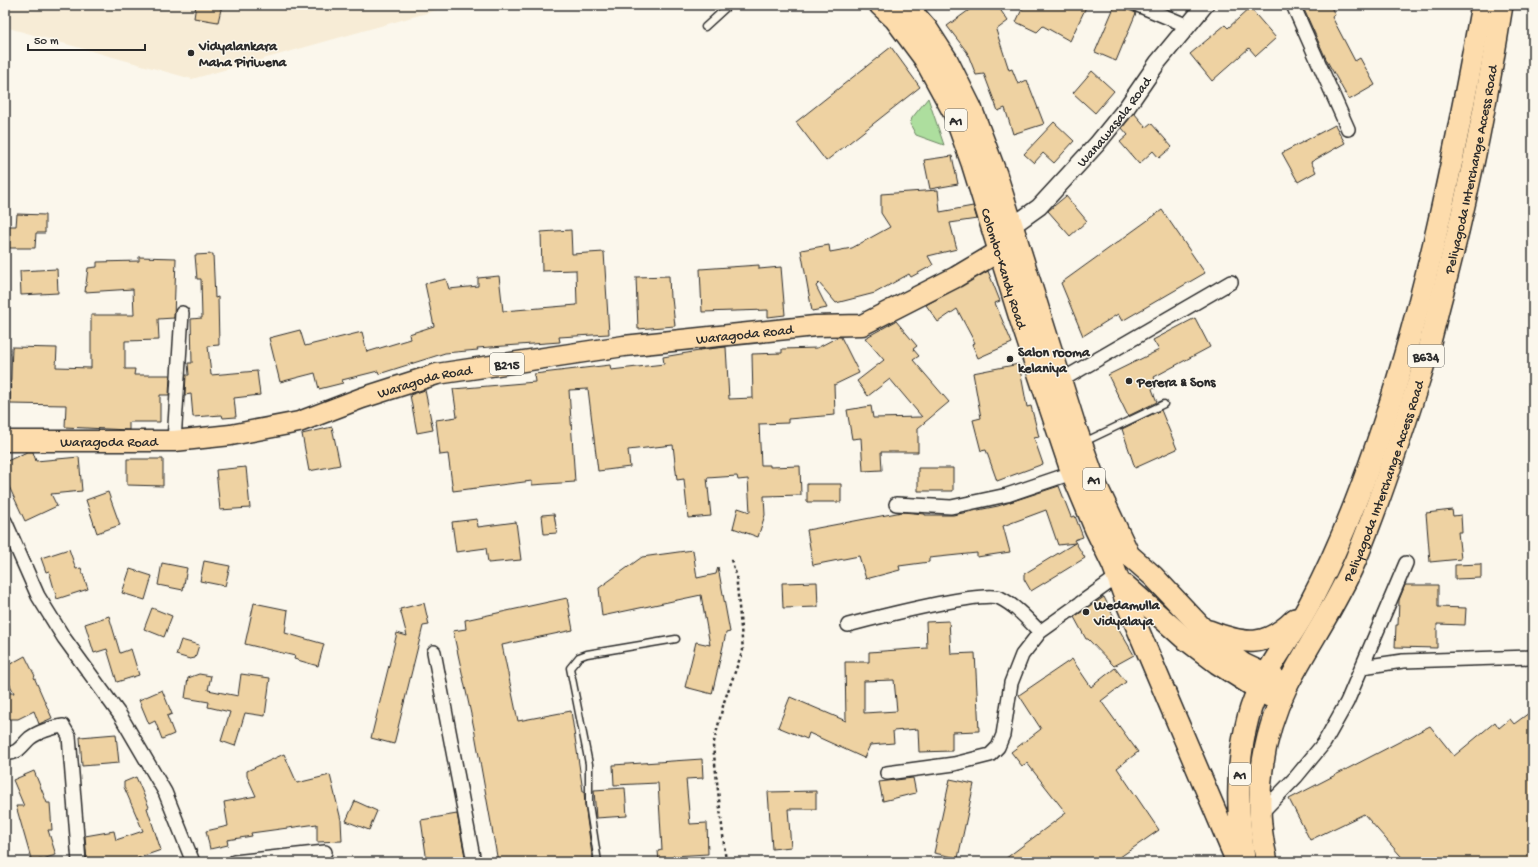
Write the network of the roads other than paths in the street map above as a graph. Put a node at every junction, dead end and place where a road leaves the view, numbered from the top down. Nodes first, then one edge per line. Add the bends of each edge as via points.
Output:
1 (728, 5) edge
2 (880, 5) edge
3 (906, 5) edge
4 (1138, 5) edge
5 (1205, 5) edge
6 (1293, 5) edge
7 (1482, 5) edge
8 (1502, 5) edge
9 (1188, 26) junction
10 (705, 27) dead end
11 (1348, 129) dead end
12 (1011, 227) junction
13 (998, 252) junction
14 (1231, 282) dead end
15 (182, 313) dead end
16 (1060, 381) junction
17 (1164, 404) dead end
18 (5, 441) edge
19 (174, 441) junction
20 (1081, 443) junction
21 (1072, 473) junction
22 (896, 504) dead end
23 (5, 521) edge
24 (1406, 563) dead end
25 (1119, 580) junction
26 (1310, 603) junction
27 (848, 625) dead end
28 (1199, 627) junction
29 (1040, 632) junction
30 (676, 639) dead end
31 (434, 652) dead end
32 (1533, 657) edge
33 (1362, 667) junction
34 (1262, 681) junction
35 (1283, 695) junction
36 (5, 753) edge
37 (888, 773) dead end
38 (1260, 814) junction
39 (325, 852) dead end
40 (79, 862) edge
41 (194, 862) edge
42 (234, 862) edge
43 (474, 862) edge
44 (598, 862) edge
45 (1237, 862) edge
46 (1244, 862) edge
47 (1267, 862) edge

1 - 10 lane
2 - 13 highway, Colombo-Kandy Road / A1 via 895,19 924,58 948,101 972,163
3 - 12 highway, Colombo-Kandy Road / A1 via 927,29 964,91 989,154
4 - 9 street
5 - 9 street, Wanawasala Road
6 - 11 street
7 - 26 highway, Peliyagoda Interchange Access Road / B634 via 1426,275 1398,376 1375,449 1334,553
8 - 35 highway, Peliyagoda Interchange Access Road / B634 via 1476,151 1453,254 1420,377 1377,505 1355,561 1324,624
9 - 12 street, Wanawasala Road via 1097,144 1040,207
12 - 13 highway
12 - 16 highway, Colombo-Kandy Road / A1
13 - 19 main road, Waragoda Road / B215 via 936,288 862,325 815,326 624,346 438,374 362,398 299,422 231,435
13 - 21 highway, Colombo-Kandy Road / A1
14 - 16 street
15 - 19 street
16 - 20 highway, Colombo-Kandy Road / A1
17 - 20 lane
18 - 19 main road, Waragoda Road / B215
20 - 28 highway, Colombo-Kandy Road / A1 via 1105,506 1129,555 1153,576
21 - 22 street via 1007,495 951,507
21 - 25 highway, Colombo-Kandy Road / A1
23 - 41 street via 38,596 64,638 120,715 165,792
24 - 33 street
25 - 29 street
25 - 34 highway, Colombo-Kandy Road / A1 via 1195,647 1222,667
25 - 45 highway
26 - 28 highway via 1284,630 1272,638 1244,642
26 - 34 highway, Peliyagoda Interchange Access Road / B634
27 - 29 street via 896,612 991,597 999,598 1011,605
28 - 34 highway, Colombo-Kandy Road / A1
29 - 37 street via 1022,655 1011,682 1002,735 998,747 990,755 954,764
30 - 44 lane via 587,654 579,657 570,668 589,764 589,804
31 - 43 street
32 - 33 street via 1403,661
33 - 38 street via 1347,702 1324,743
34 - 35 highway, Colombo-Kandy Road / A1
34 - 46 highway, A1 via 1247,719 1240,772 1239,807
35 - 38 highway, A1 via 1265,750 1259,789
36 - 40 street via 10,754 19,750 30,738 41,732 58,726 63,726 67,730
38 - 47 highway, A1 via 1262,843
39 - 42 street

